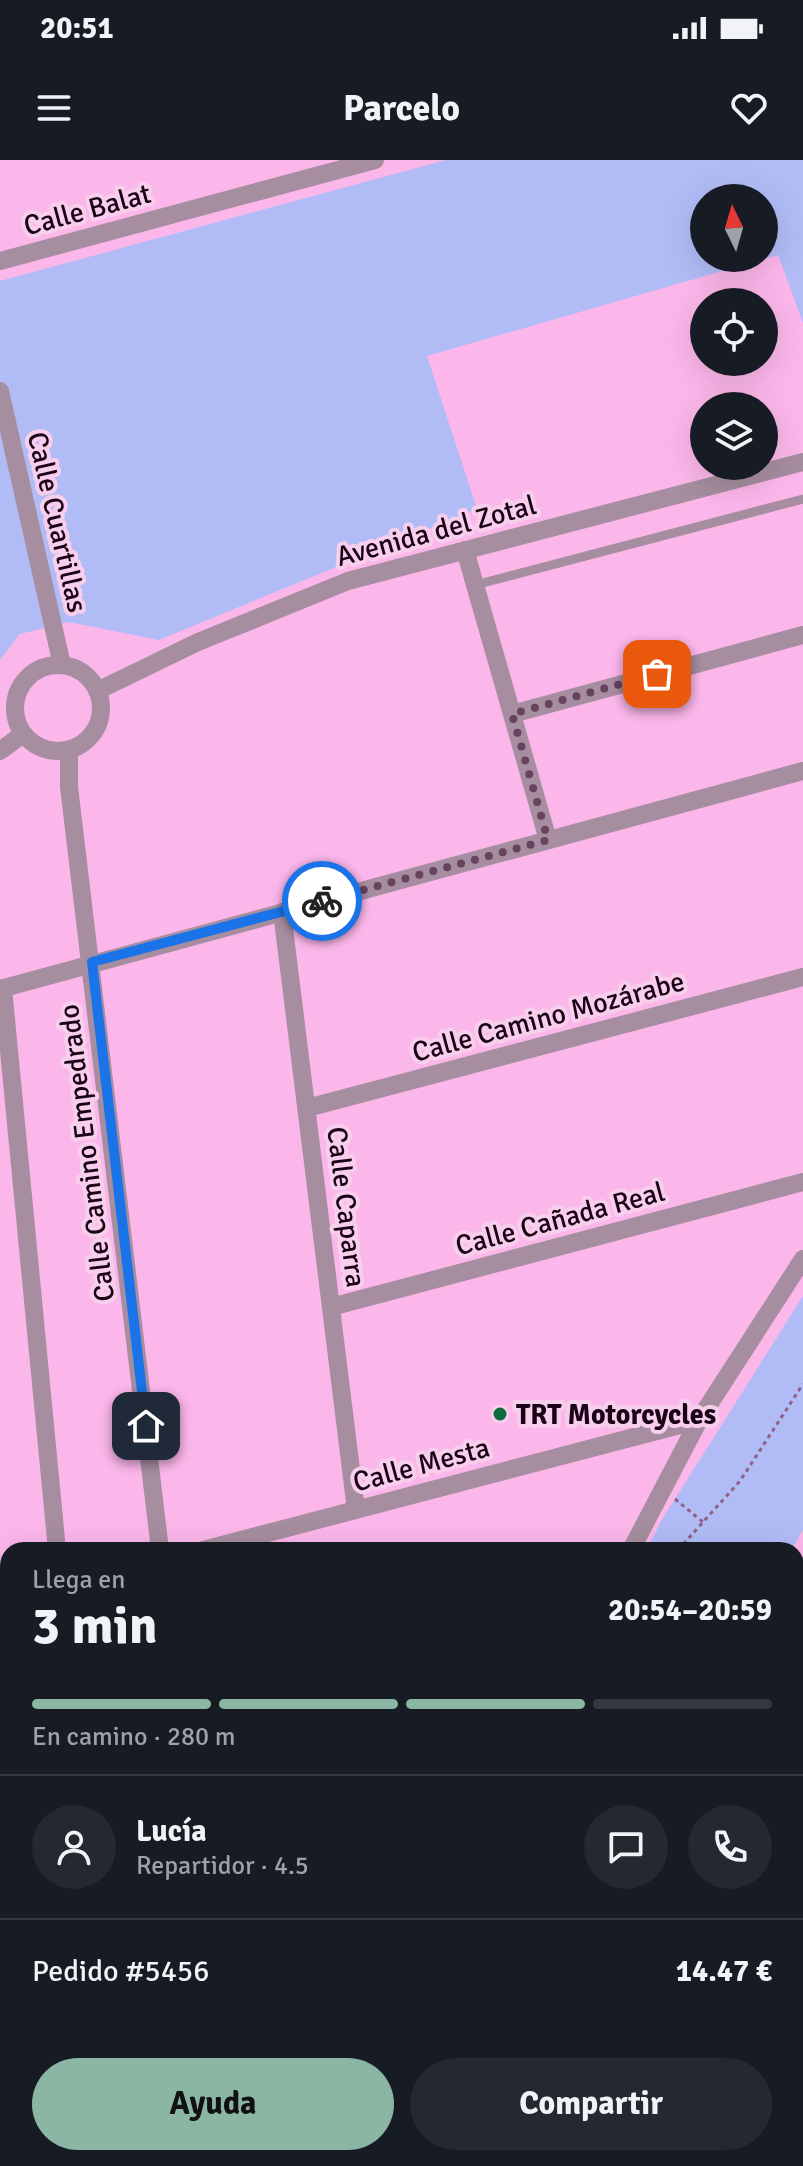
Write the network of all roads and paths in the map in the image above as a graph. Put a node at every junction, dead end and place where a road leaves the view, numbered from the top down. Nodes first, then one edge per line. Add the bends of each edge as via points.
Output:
1 (375, 160) edge
2 (0, 261) edge
3 (0, 391) edge
4 (803, 462) edge
5 (803, 499) edge
6 (465, 550) junction
7 (475, 585) junction
8 (803, 635) edge
9 (62, 665) junction
10 (97, 691) junction
11 (512, 714) junction
12 (23, 734) junction
13 (69, 750) junction
14 (0, 751) edge
15 (803, 771) edge
16 (548, 840) junction
17 (282, 912) junction
18 (92, 962) junction
19 (803, 977) edge
20 (1, 988) edge
21 (307, 1108) junction
22 (803, 1182) edge
23 (803, 1259) edge
24 (331, 1307) junction
25 (803, 1384) edge
26 (699, 1420) junction
27 (663, 1488) junction
28 (356, 1510) junction
29 (703, 1522) junction
30 (56, 1542) edge
31 (159, 1542) edge
32 (234, 1542) edge
33 (635, 1542) edge
34 (685, 1542) edge

1 - 2 street, Calle Balat
3 - 9 street, Calle Cuartillas
4 - 6 street, Avenida del Zotal
5 - 7 lane
6 - 7 street
6 - 10 street, Avenida del Zotal via 348,581 198,642
7 - 11 street
8 - 11 street
9 - 10 street via 81,671
9 - 12 street via 41,668 19,688 14,706
10 - 13 street via 97,726 89,739
11 - 16 street
12 - 13 street via 46,750
12 - 14 street
13 - 18 street, Calle Camino Empedrado
15 - 16 street
16 - 17 street
17 - 18 street
17 - 21 street, Calle Caparra
18 - 20 street
18 - 31 street, Calle Camino Empedrado
19 - 21 street, Calle Camino Mozárabe
20 - 30 street
21 - 24 street, Calle Caparra
22 - 24 street, Calle Cañada Real
23 - 26 street
24 - 28 street, Calle Caparra
25 - 29 path via 740,1481
26 - 27 street
26 - 28 street, Calle Mesta
27 - 29 path
27 - 33 street
28 - 32 street, Calle Mesta
29 - 34 path

